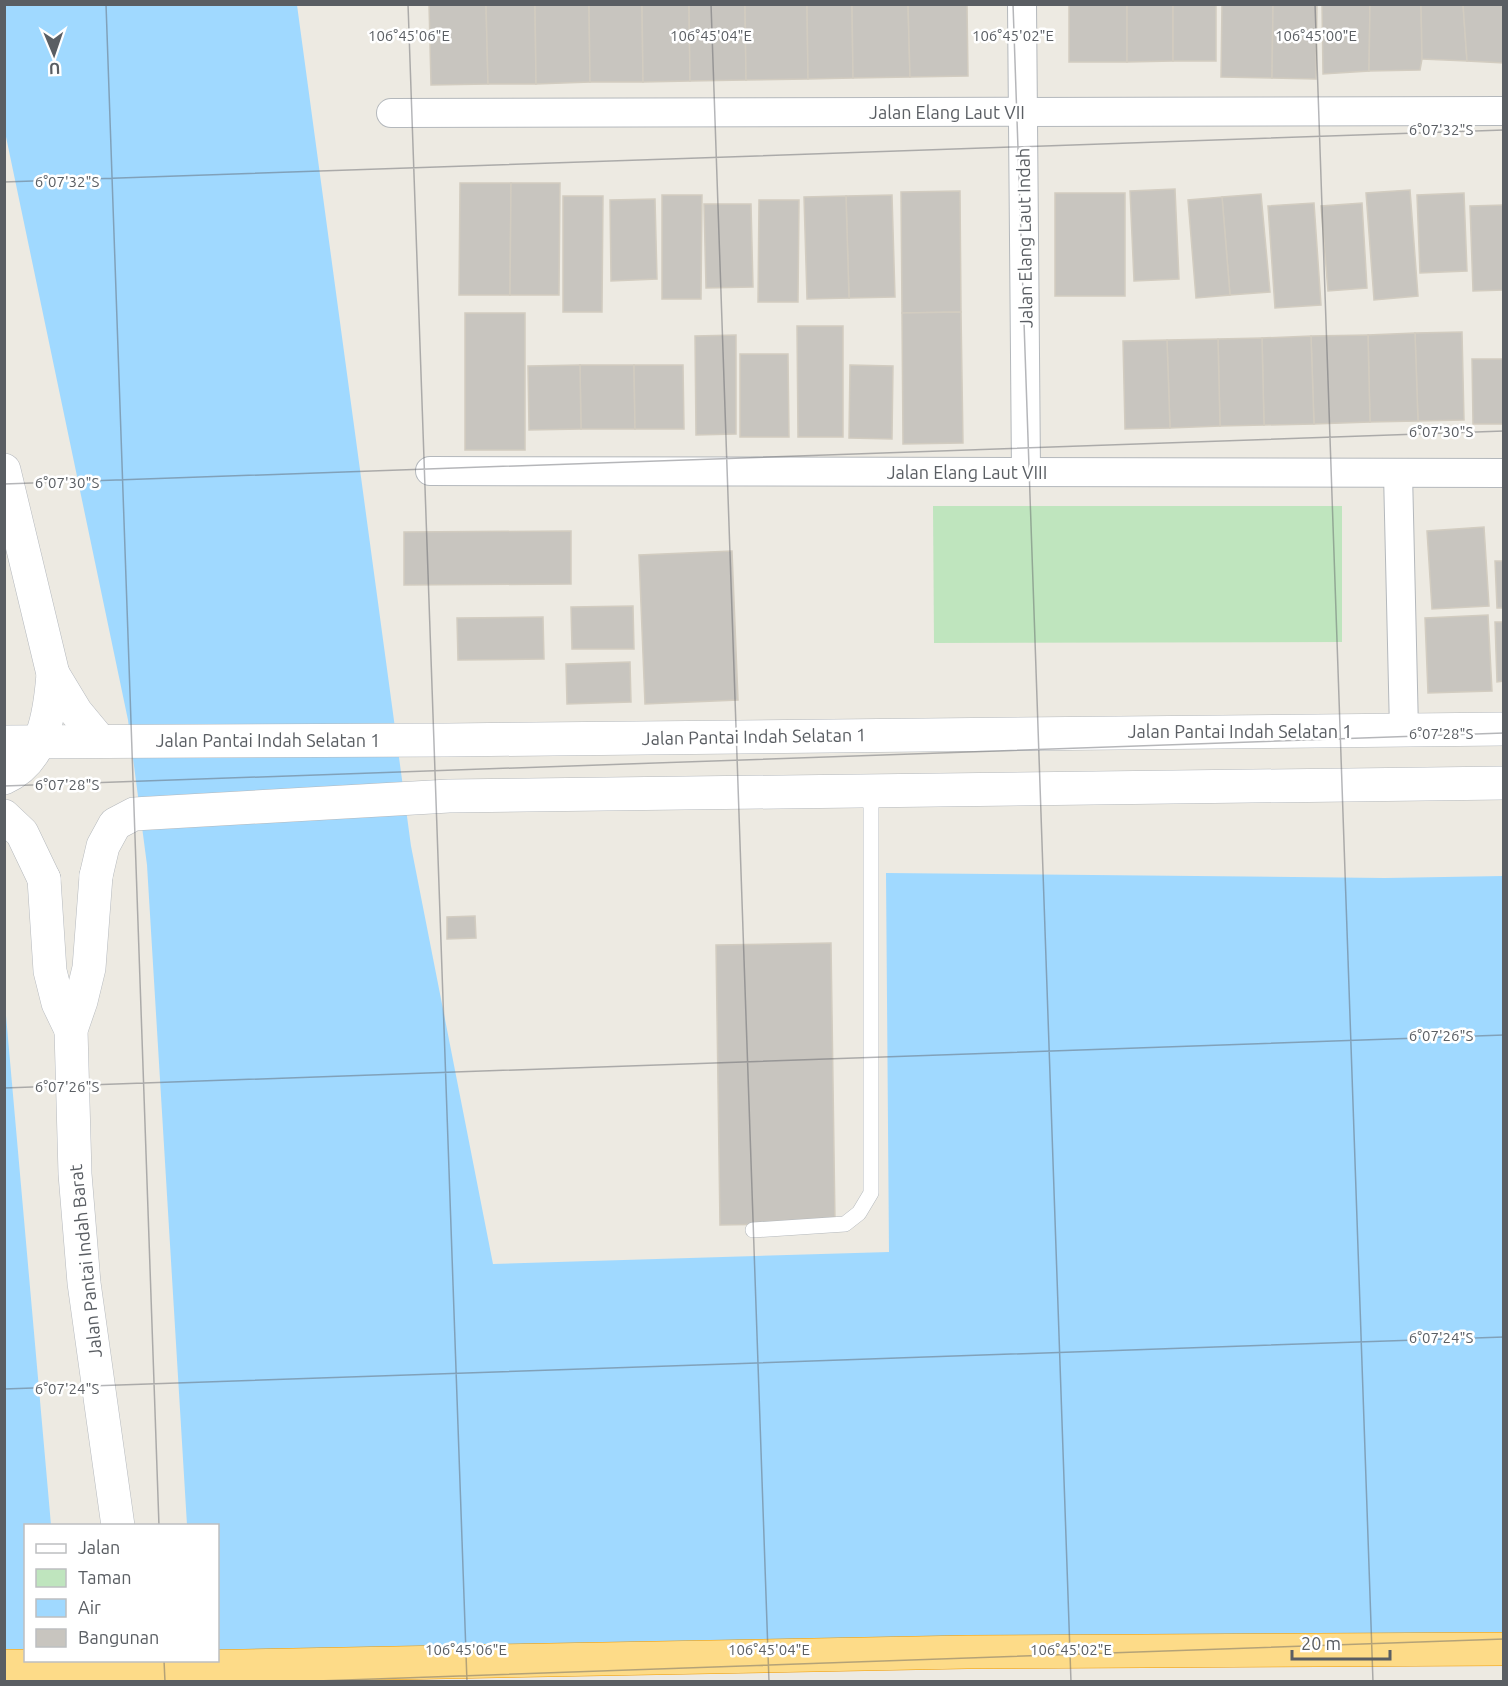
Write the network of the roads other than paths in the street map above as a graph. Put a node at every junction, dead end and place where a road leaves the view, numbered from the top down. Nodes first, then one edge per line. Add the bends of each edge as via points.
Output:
1 (1022, 4) edge
2 (1503, 111) edge
3 (1023, 112) junction
4 (391, 113) dead end
5 (4, 470) edge
6 (430, 471) dead end
7 (1026, 472) junction
8 (1398, 473) junction
9 (1503, 473) edge
10 (53, 674) junction
11 (1503, 729) edge
12 (1404, 730) junction
13 (41, 741) junction
14 (112, 741) junction
15 (4, 742) edge
16 (4, 778) edge
17 (1503, 783) edge
18 (871, 792) junction
19 (4, 816) edge
20 (71, 1030) junction
21 (753, 1230) dead end
22 (118, 1524) edge
23 (1503, 1648) edge
24 (138, 1662) edge
25 (4, 1666) edge
26 (142, 1682) edge

1 - 3 street, Jalan Elang Laut Indah
2 - 3 street, Jalan Elang Laut VII
3 - 4 street, Jalan Elang Laut VII
3 - 7 street, Jalan Elang Laut Indah
5 - 10 street
6 - 7 street, Jalan Elang Laut VIII
7 - 8 street, Jalan Elang Laut VIII
8 - 9 street, Jalan Elang Laut VIII
8 - 12 street
10 - 13 street
10 - 14 street via 75,712
11 - 12 street, Jalan Pantai Indah Selatan 1
12 - 14 street, Jalan Pantai Indah Selatan 1
13 - 14 street, Jalan Pantai Indah Selatan 1
13 - 15 street, Jalan Pantai Indah Selatan 1
13 - 16 street via 15,773
17 - 18 street
18 - 20 street, Jalan Pantai Indah Barat via 449,796 134,814 115,824 103,846 96,876 89,968
18 - 21 lane via 871,1193 859,1213 845,1224
19 - 20 street, Jalan Pantai Indah Barat via 22,833 44,879 50,971
20 - 22 street, Jalan Pantai Indah Barat via 75,1174 84,1282
23 - 25 highway, bridge via 955,1652 190,1667
24 - 26 street

